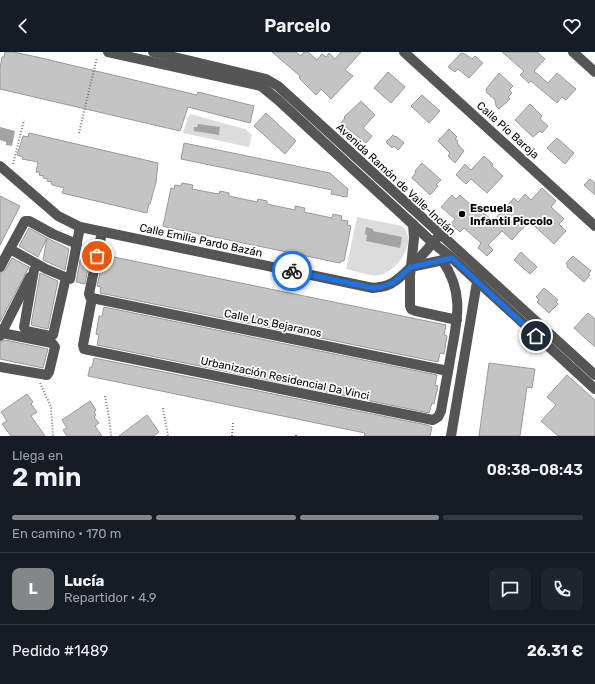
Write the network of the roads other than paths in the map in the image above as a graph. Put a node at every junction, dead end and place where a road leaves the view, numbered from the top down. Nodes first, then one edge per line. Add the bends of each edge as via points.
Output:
1 (108, 52) edge
2 (154, 52) edge
3 (198, 52) edge
4 (404, 52) edge
5 (573, 52) edge
6 (191, 66) junction
7 (595, 72) edge
8 (0, 166) edge
9 (413, 224) junction
10 (595, 226) edge
11 (80, 227) junction
12 (102, 232) junction
13 (436, 239) junction
14 (77, 244) junction
15 (10, 249) junction
16 (447, 259) junction
17 (0, 267) edge
18 (35, 267) junction
19 (411, 267) junction
20 (478, 270) junction
21 (66, 277) junction
22 (477, 281) junction
23 (92, 298) junction
24 (457, 320) junction
25 (1, 334) edge
26 (0, 367) edge
27 (448, 371) junction
28 (595, 375) edge
29 (595, 389) edge
30 (451, 436) edge

1 - 6 street, Avenida Ramón de Valle-Inclán
2 - 6 street, Avenida Ramón de Valle-Inclán
3 - 6 street
4 - 10 street, Calle Pío Baroja
5 - 7 street
6 - 9 street, Avenida Ramón de Valle-Inclán via 261,86 278,98
6 - 13 street, Avenida Ramón de Valle-Inclán via 266,79 278,86
8 - 11 street, Calle Emilia Pardo Bazán via 58,216
9 - 13 street, Avenida Ramón de Valle-Inclán
9 - 19 street
11 - 12 street, Calle Emilia Pardo Bazán
11 - 14 street
12 - 19 street, Calle Emilia Pardo Bazán via 373,288 393,283
12 - 23 street, Urbanización Residencial Da Vinci via 89,294
13 - 16 street
13 - 19 street, Calle Emilia Pardo Bazán
13 - 20 street, Avenida Ramón de Valle-Inclán
14 - 15 street via 27,221 24,222
14 - 21 street via 70,279
15 - 17 street
15 - 18 street
16 - 19 street
16 - 22 street
16 - 24 street, Urbanización Residencial Da Vinci via 455,285
18 - 21 street
18 - 21 street via 24,327 26,331 53,335
18 - 25 street
19 - 24 street via 411,309
20 - 22 street
20 - 28 street, Avenida Ramón de Valle-Inclán
22 - 29 street
22 - 30 street
23 - 27 street, Calle Los Bejaranos
23 - 27 street, Urbanización Residencial Da Vinci via 83,347 86,349 433,420 440,415
24 - 27 street, Urbanización Residencial Da Vinci
25 - 26 street via 52,343 55,347 47,375

